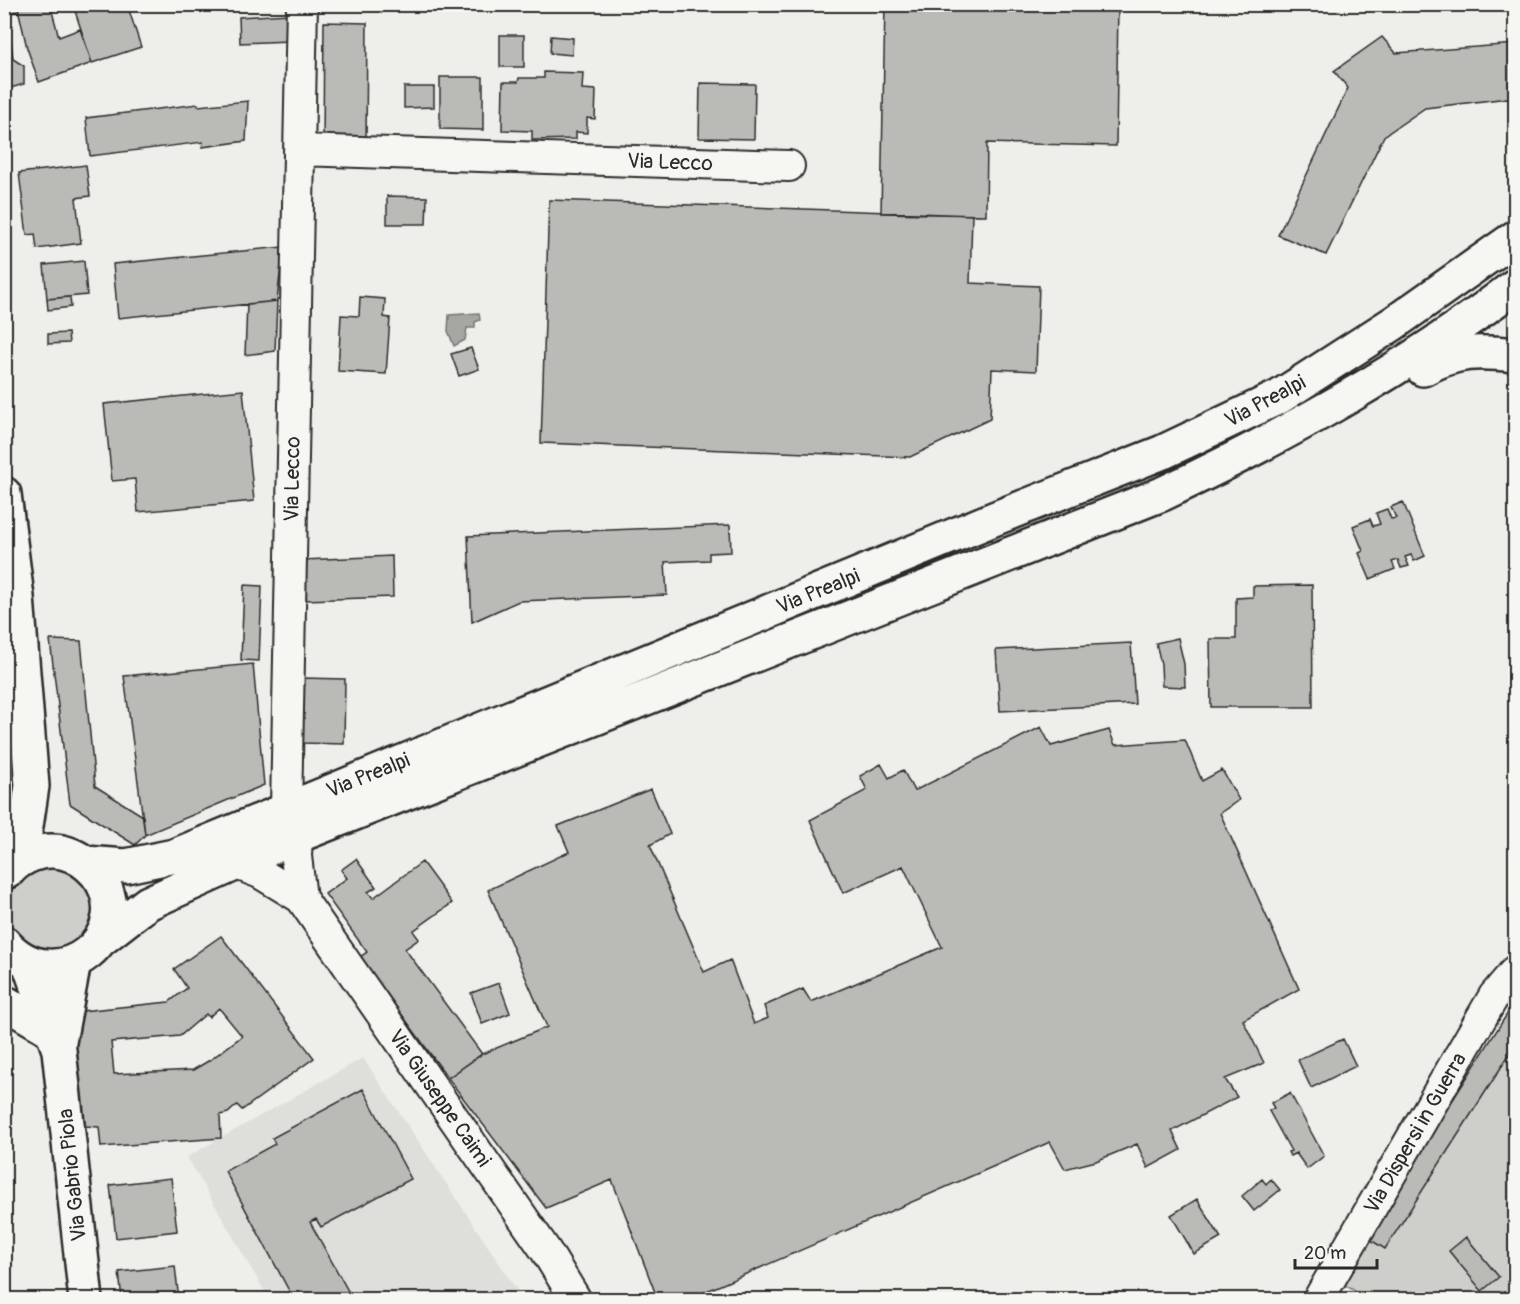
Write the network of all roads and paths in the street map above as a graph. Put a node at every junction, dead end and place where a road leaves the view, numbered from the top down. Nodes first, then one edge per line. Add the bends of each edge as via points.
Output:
1 (302, 4) edge
2 (299, 150) junction
3 (789, 166) dead end
4 (1515, 237) edge
5 (1515, 285) edge
6 (1515, 355) edge
7 (1352, 396) junction
8 (4, 494) edge
9 (11, 598) edge
10 (32, 786) junction
11 (292, 822) junction
12 (78, 859) junction
13 (234, 863) junction
14 (13, 867) edge
15 (301, 898) junction
16 (99, 941) junction
17 (15, 956) edge
18 (74, 962) junction
19 (1515, 970) edge
20 (4, 1002) edge
21 (56, 1041) junction
22 (86, 1299) edge
23 (576, 1299) edge
24 (1318, 1299) edge

1 - 2 street, Via Lecco
2 - 3 street, Via Lecco
2 - 11 street, Via Lecco
4 - 11 main road, Via Prealpi via 1394,323 1279,397 1163,452 974,527
5 - 7 main road, Via Prealpi via 1459,328
6 - 7 main road via 1455,354 1394,384
7 - 11 main road, Via Prealpi via 1242,456 1082,527
8 - 9 main road
9 - 10 main road
10 - 12 main road via 47,819
10 - 14 main road
11 - 12 main road, Via Prealpi via 126,866
11 - 13 main road, Via Prealpi
11 - 15 street, Via Lecco
12 - 14 main road, Via Prealpi via 43,852
12 - 16 main road via 102,882 108,899 107,924
13 - 15 street via 260,873
13 - 16 main road, Via Prealpi via 148,903
15 - 23 street, Via Giuseppe Caimi
16 - 18 main road, Via Prealpi
17 - 18 main road via 56,967
17 - 21 main road, Via Gabrio Piola
18 - 21 main road, Via Gabrio Piola
19 - 24 street, Via Dispersi in Guerra via 1494,996
20 - 21 main road
21 - 22 main road, Via Gabrio Piola

